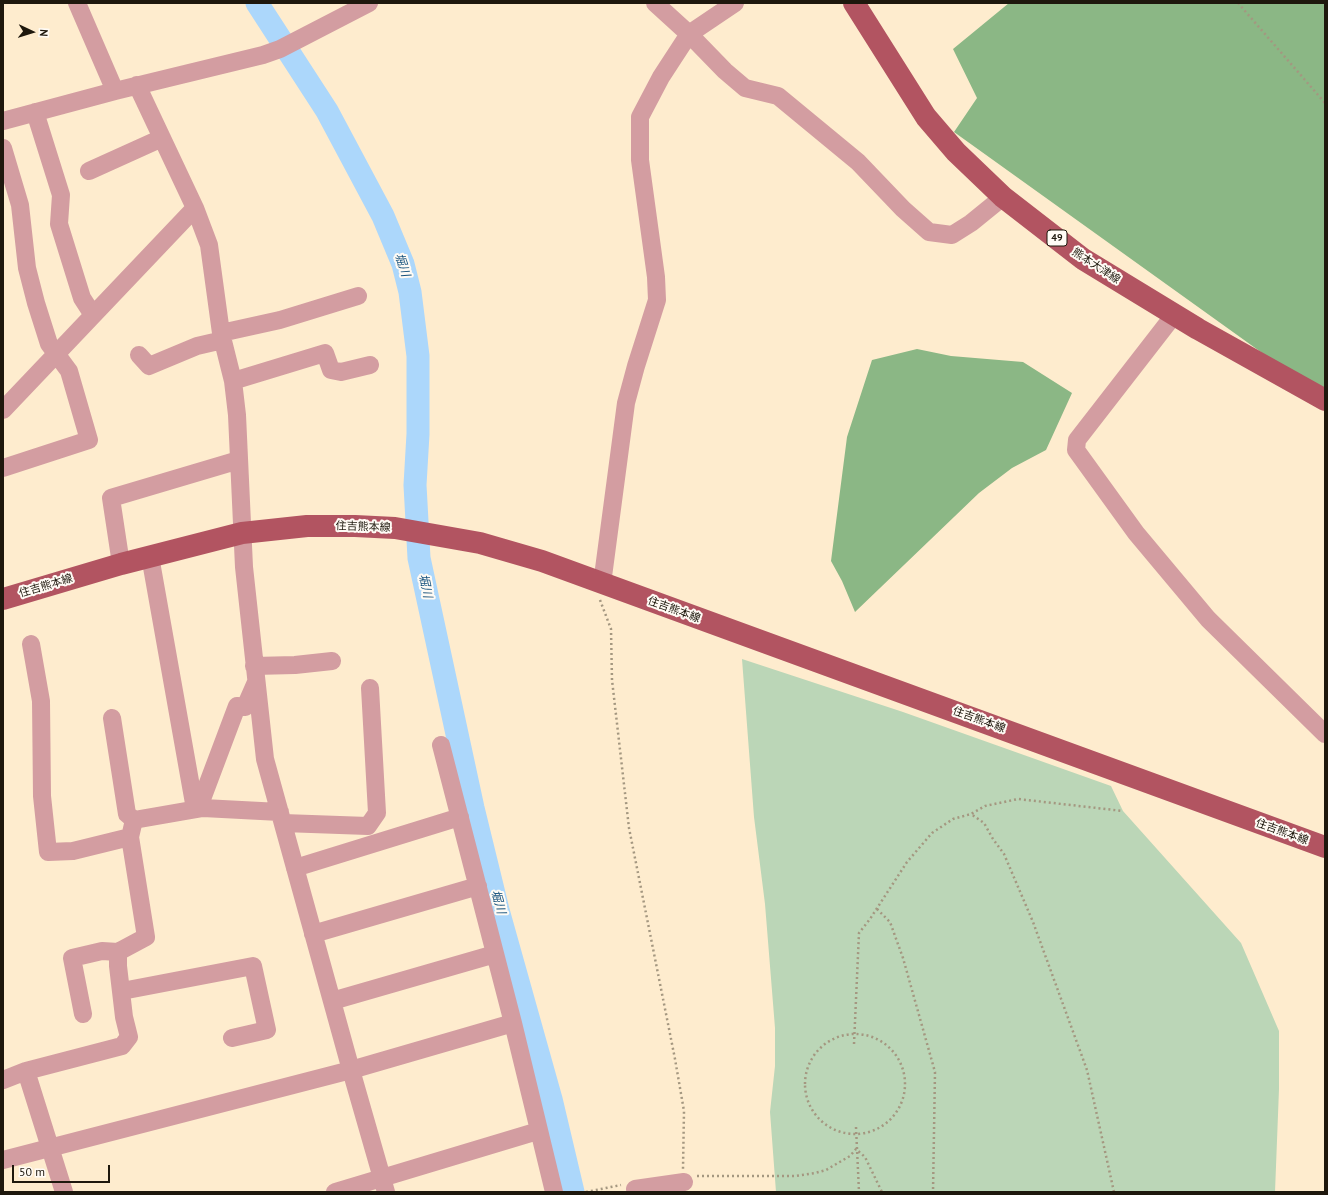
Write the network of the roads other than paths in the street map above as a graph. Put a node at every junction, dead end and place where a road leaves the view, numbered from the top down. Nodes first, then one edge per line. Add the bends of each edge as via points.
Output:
1 (77, 3) edge
2 (369, 3) edge
3 (655, 3) edge
4 (735, 3) edge
5 (854, 3) edge
6 (689, 34) junction
7 (137, 85) junction
8 (115, 91) junction
9 (35, 112) junction
10 (3, 121) edge
11 (162, 138) junction
12 (3, 148) edge
13 (89, 171) dead end
14 (1003, 196) junction
15 (195, 208) junction
16 (358, 296) dead end
17 (93, 315) junction
18 (1174, 315) junction
19 (222, 336) junction
20 (56, 354) junction
21 (139, 355) dead end
22 (370, 365) dead end
23 (233, 381) junction
24 (1325, 400) edge
25 (3, 410) edge
26 (239, 460) junction
27 (3, 468) edge
28 (242, 533) junction
29 (150, 556) junction
30 (121, 564) junction
31 (602, 584) junction
32 (3, 599) edge
33 (31, 644) dead end
34 (332, 661) dead end
35 (255, 673) junction
36 (370, 688) dead end
37 (112, 718) dead end
38 (1325, 734) edge
39 (441, 745) dead end
40 (199, 808) junction
41 (282, 817) junction
42 (460, 818) junction
43 (134, 820) junction
44 (130, 837) junction
45 (1325, 847) edge
46 (295, 868) junction
47 (478, 886) junction
48 (313, 934) junction
49 (118, 952) junction
50 (495, 954) junction
51 (122, 991) junction
52 (332, 1002) junction
53 (83, 1014) dead end
54 (513, 1023) junction
55 (232, 1038) dead end
56 (351, 1070) junction
57 (26, 1072) junction
58 (3, 1080) edge
59 (538, 1130) junction
60 (50, 1147) junction
61 (3, 1160) edge
62 (686, 1179) road end
63 (384, 1185) edge
64 (64, 1192) edge
65 (335, 1192) edge
66 (554, 1192) edge
67 (636, 1192) edge

1 - 8 street
2 - 7 street via 280,49 228,65
3 - 6 street
4 - 6 street
5 - 14 main road, 熊本大津線 / 49 via 926,117 956,152
6 - 14 street via 724,71 745,88 778,96 799,113 858,162 929,232 952,235 971,223
6 - 31 street via 661,77 640,117 640,160 657,300 626,403
7 - 8 street
7 - 11 street
8 - 9 street
9 - 10 street
9 - 17 street via 61,194 59,224 82,298
11 - 13 street
11 - 15 street
12 - 20 street via 20,205 27,268 36,303 49,344
14 - 18 main road, 熊本大津線 / 49 via 1083,259
15 - 17 street
15 - 19 street via 209,245
16 - 19 street
17 - 20 street
18 - 24 main road, 熊本大津線 / 49
18 - 38 street via 1077,440 1076,450 1136,533 1208,619
19 - 21 street via 149,366
19 - 23 street
20 - 25 street
20 - 27 street via 69,371 89,440
22 - 23 street via 341,372 331,370 325,353
23 - 26 street
26 - 28 street
26 - 30 street via 112,498
28 - 29 main road, 住吉熊本線
28 - 31 main road, 住吉熊本線 via 307,526 395,528 480,543 542,561
28 - 35 street
29 - 30 main road, 住吉熊本線
29 - 40 street
30 - 32 main road, 住吉熊本線
31 - 45 main road, 住吉熊本線
33 - 44 street via 41,701 42,796 48,852 80,849
34 - 35 street
35 - 40 street via 245,707 237,706
35 - 41 street via 265,759
36 - 41 street via 377,813 368,826
37 - 43 street via 125,751 127,814
39 - 42 street
40 - 41 street
40 - 43 street
41 - 46 street
42 - 46 street
42 - 47 street
43 - 44 street
44 - 49 street via 146,937
46 - 48 street
47 - 48 street
47 - 50 street
48 - 52 street
49 - 51 street
49 - 53 street via 102,951 72,958
50 - 52 street
50 - 54 street
51 - 55 street via 253,966 267,1030
51 - 57 street via 129,1037 122,1046
52 - 56 street
54 - 56 street
54 - 59 street
56 - 60 street
56 - 63 street
57 - 58 street
57 - 60 street
59 - 63 street
59 - 66 street
60 - 61 street
60 - 64 street
62 - 67 street via 635,1189
63 - 65 street

